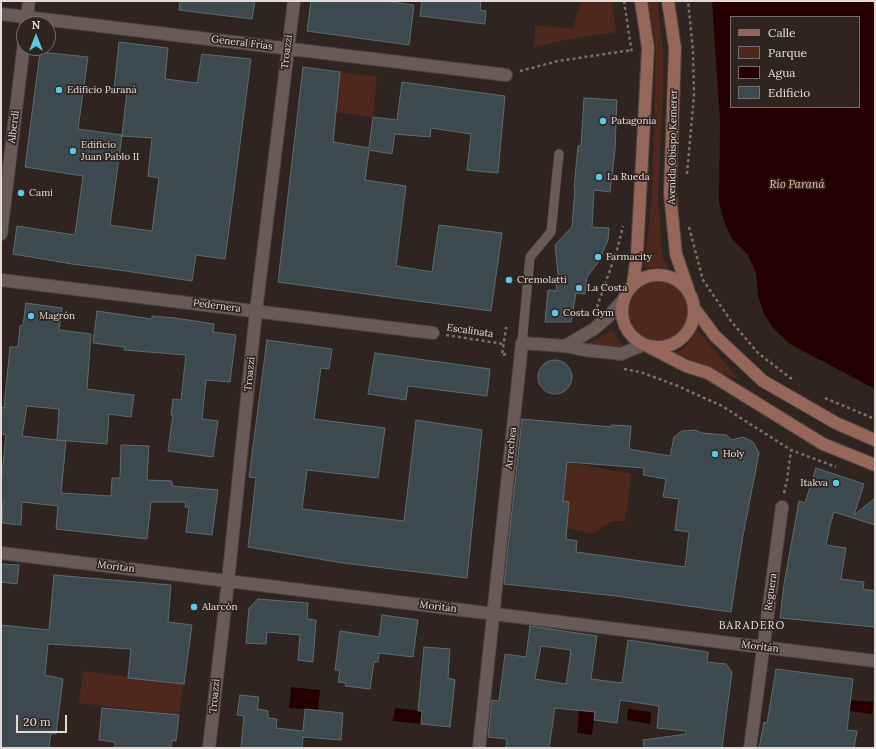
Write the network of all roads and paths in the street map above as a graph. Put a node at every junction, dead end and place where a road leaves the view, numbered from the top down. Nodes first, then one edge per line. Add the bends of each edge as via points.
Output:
1 (29, 1) edge
2 (294, 1) edge
3 (624, 1) edge
4 (641, 1) edge
5 (668, 1) edge
6 (688, 1) edge
7 (1, 14) edge
8 (28, 16) edge
9 (16, 18) edge
10 (56, 24) edge
11 (288, 49) junction
12 (632, 50) junction
13 (22, 56) edge
14 (632, 58) dead end
15 (506, 75) joint
16 (559, 154) dead end
17 (687, 175) dead end
18 (624, 221) dead end
19 (689, 225) dead end
20 (1, 234) edge
21 (1, 280) edge
22 (633, 284) junction
23 (689, 292) junction
24 (623, 300) junction
25 (694, 308) junction
26 (256, 311) junction
27 (595, 312) dead end
28 (433, 333) joint
29 (522, 343) junction
30 (504, 344) dead end
31 (565, 346) junction
32 (646, 346) junction
33 (617, 367) dead end
34 (794, 381) dead end
35 (819, 396) dead end
36 (875, 419) edge
37 (875, 440) edge
38 (792, 450) junction
39 (875, 465) edge
40 (836, 467) dead end
41 (782, 507) joint
42 (1, 553) edge
43 (228, 581) junction
44 (493, 614) junction
45 (764, 648) junction
46 (875, 661) edge
47 (210, 748) edge
48 (479, 748) edge
49 (750, 748) edge

1 - 8 street
2 - 11 street, Troazzi
3 - 12 path
4 - 22 main road via 648,48 637,254
5 - 23 main road, Avenida Obispo Kemerer via 675,48 670,194 676,254
6 - 17 path via 694,95
7 - 9 street, General Frías
10 - 11 street, General Frías
11 - 15 street, General Frías
11 - 26 street, Troazzi
12 - 14 path
12 - 15 path via 558,61
13 - 20 street, Alberdi
16 - 29 lane, Arrechea via 551,232 530,257
18 - 27 path via 617,250
19 - 34 path via 703,280 731,321 758,353
21 - 26 street, Pedernera
22 - 23 main road via 644,277 657,274 669,276 680,282
22 - 24 main road
23 - 25 main road, Avenida Obispo Kemerer
24 - 31 street via 594,329
24 - 32 main road via 622,321 634,339
25 - 32 main road, Avenida Obispo Kemerer via 694,319 682,339 660,348
25 - 37 main road, Avenida Obispo Kemerer via 720,342 763,381 836,423
26 - 28 street, Pedernera
26 - 43 street, Troazzi
28 - 30 path, Escalinata
29 - 31 street
29 - 44 street, Arrechea
31 - 32 street via 621,354
32 - 39 main road via 686,366 708,373 823,444
33 - 38 path via 640,372 678,386 722,406
35 - 36 path
38 - 40 path
38 - 41 path
41 - 45 street, Reguera
42 - 43 street, Moritán
43 - 44 street, Moritán
43 - 47 street, Troazzi
44 - 45 street, Moritán
44 - 48 street, Arrechea
45 - 46 street, Moritán
45 - 49 street, Reguera

